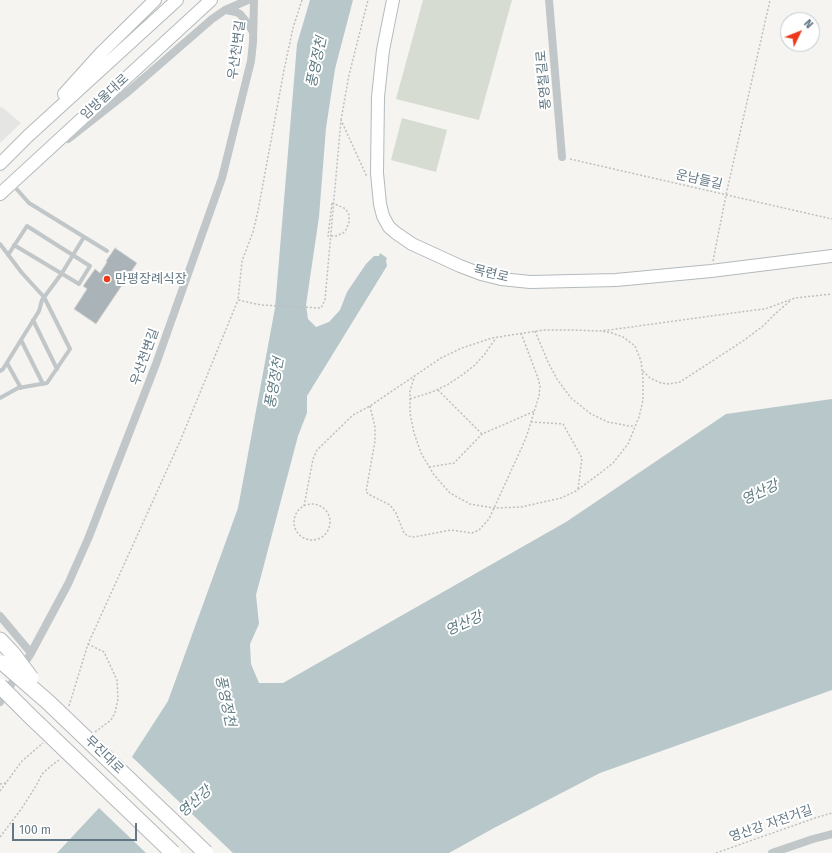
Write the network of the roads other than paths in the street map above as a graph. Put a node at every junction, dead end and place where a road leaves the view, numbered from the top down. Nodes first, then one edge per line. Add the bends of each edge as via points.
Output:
1 (155, 0) edge
2 (177, 0) edge
3 (211, 0) edge
4 (248, 0) edge
5 (254, 0) edge
6 (393, 0) edge
7 (549, 0) edge
8 (226, 10) junction
9 (254, 34) junction
10 (28, 136) junction
11 (562, 157) road end
12 (0, 163) edge
13 (14, 181) junction
14 (0, 194) edge
15 (84, 237) junction
16 (0, 244) edge
17 (14, 245) junction
18 (107, 251) dead end
19 (8, 254) junction
20 (73, 255) junction
21 (832, 256) edge
22 (62, 273) junction
23 (44, 297) junction
24 (33, 320) junction
25 (21, 340) junction
26 (7, 363) junction
27 (57, 369) junction
28 (0, 371) edge
29 (42, 384) junction
30 (21, 388) junction
31 (0, 398) edge
32 (0, 616) edge
33 (0, 640) edge
34 (31, 653) junction
35 (5, 659) edge
36 (0, 686) edge
37 (0, 696) edge
38 (0, 702) edge
39 (29, 716) junction
40 (832, 834) edge
41 (173, 853) edge
42 (206, 853) edge
43 (772, 853) edge

1 - 10 main road via 101,53
2 - 10 main road, 임방울대로
3 - 13 main road, 임방울대로
4 - 8 street
5 - 9 street, 우산천변길
6 - 21 main road, 목련로 via 383,50 378,97 377,173 383,216 389,227 412,244 481,274 530,282 616,280
7 - 11 street, 풍영철길로
8 - 9 street via 240,14
8 - 13 street via 212,18 129,91
9 - 34 street, 우산천변길 via 251,61 222,178 159,356 71,577
10 - 12 main road, 임방울대로
13 - 14 main road, 임방울대로
13 - 15 lane via 29,203
15 - 18 lane
15 - 20 lane
16 - 19 lane
17 - 19 lane
17 - 20 lane via 27,226
17 - 22 lane
19 - 23 lane
20 - 22 lane
20 - 22 lane via 90,266 79,284
22 - 23 lane
23 - 24 lane via 40,311
23 - 27 lane via 70,349
24 - 25 lane
24 - 27 lane
25 - 26 lane
25 - 29 lane
26 - 28 lane
26 - 30 lane
27 - 29 lane via 47,383
29 - 30 lane
30 - 31 lane
32 - 34 street
33 - 35 highway, 무진대로
34 - 38 street, 우산천변길
35 - 42 highway, 무진대로, bridge
36 - 39 highway, 무진대로, bridge
37 - 39 highway, bridge
39 - 41 highway, 무진대로, bridge
40 - 43 street

